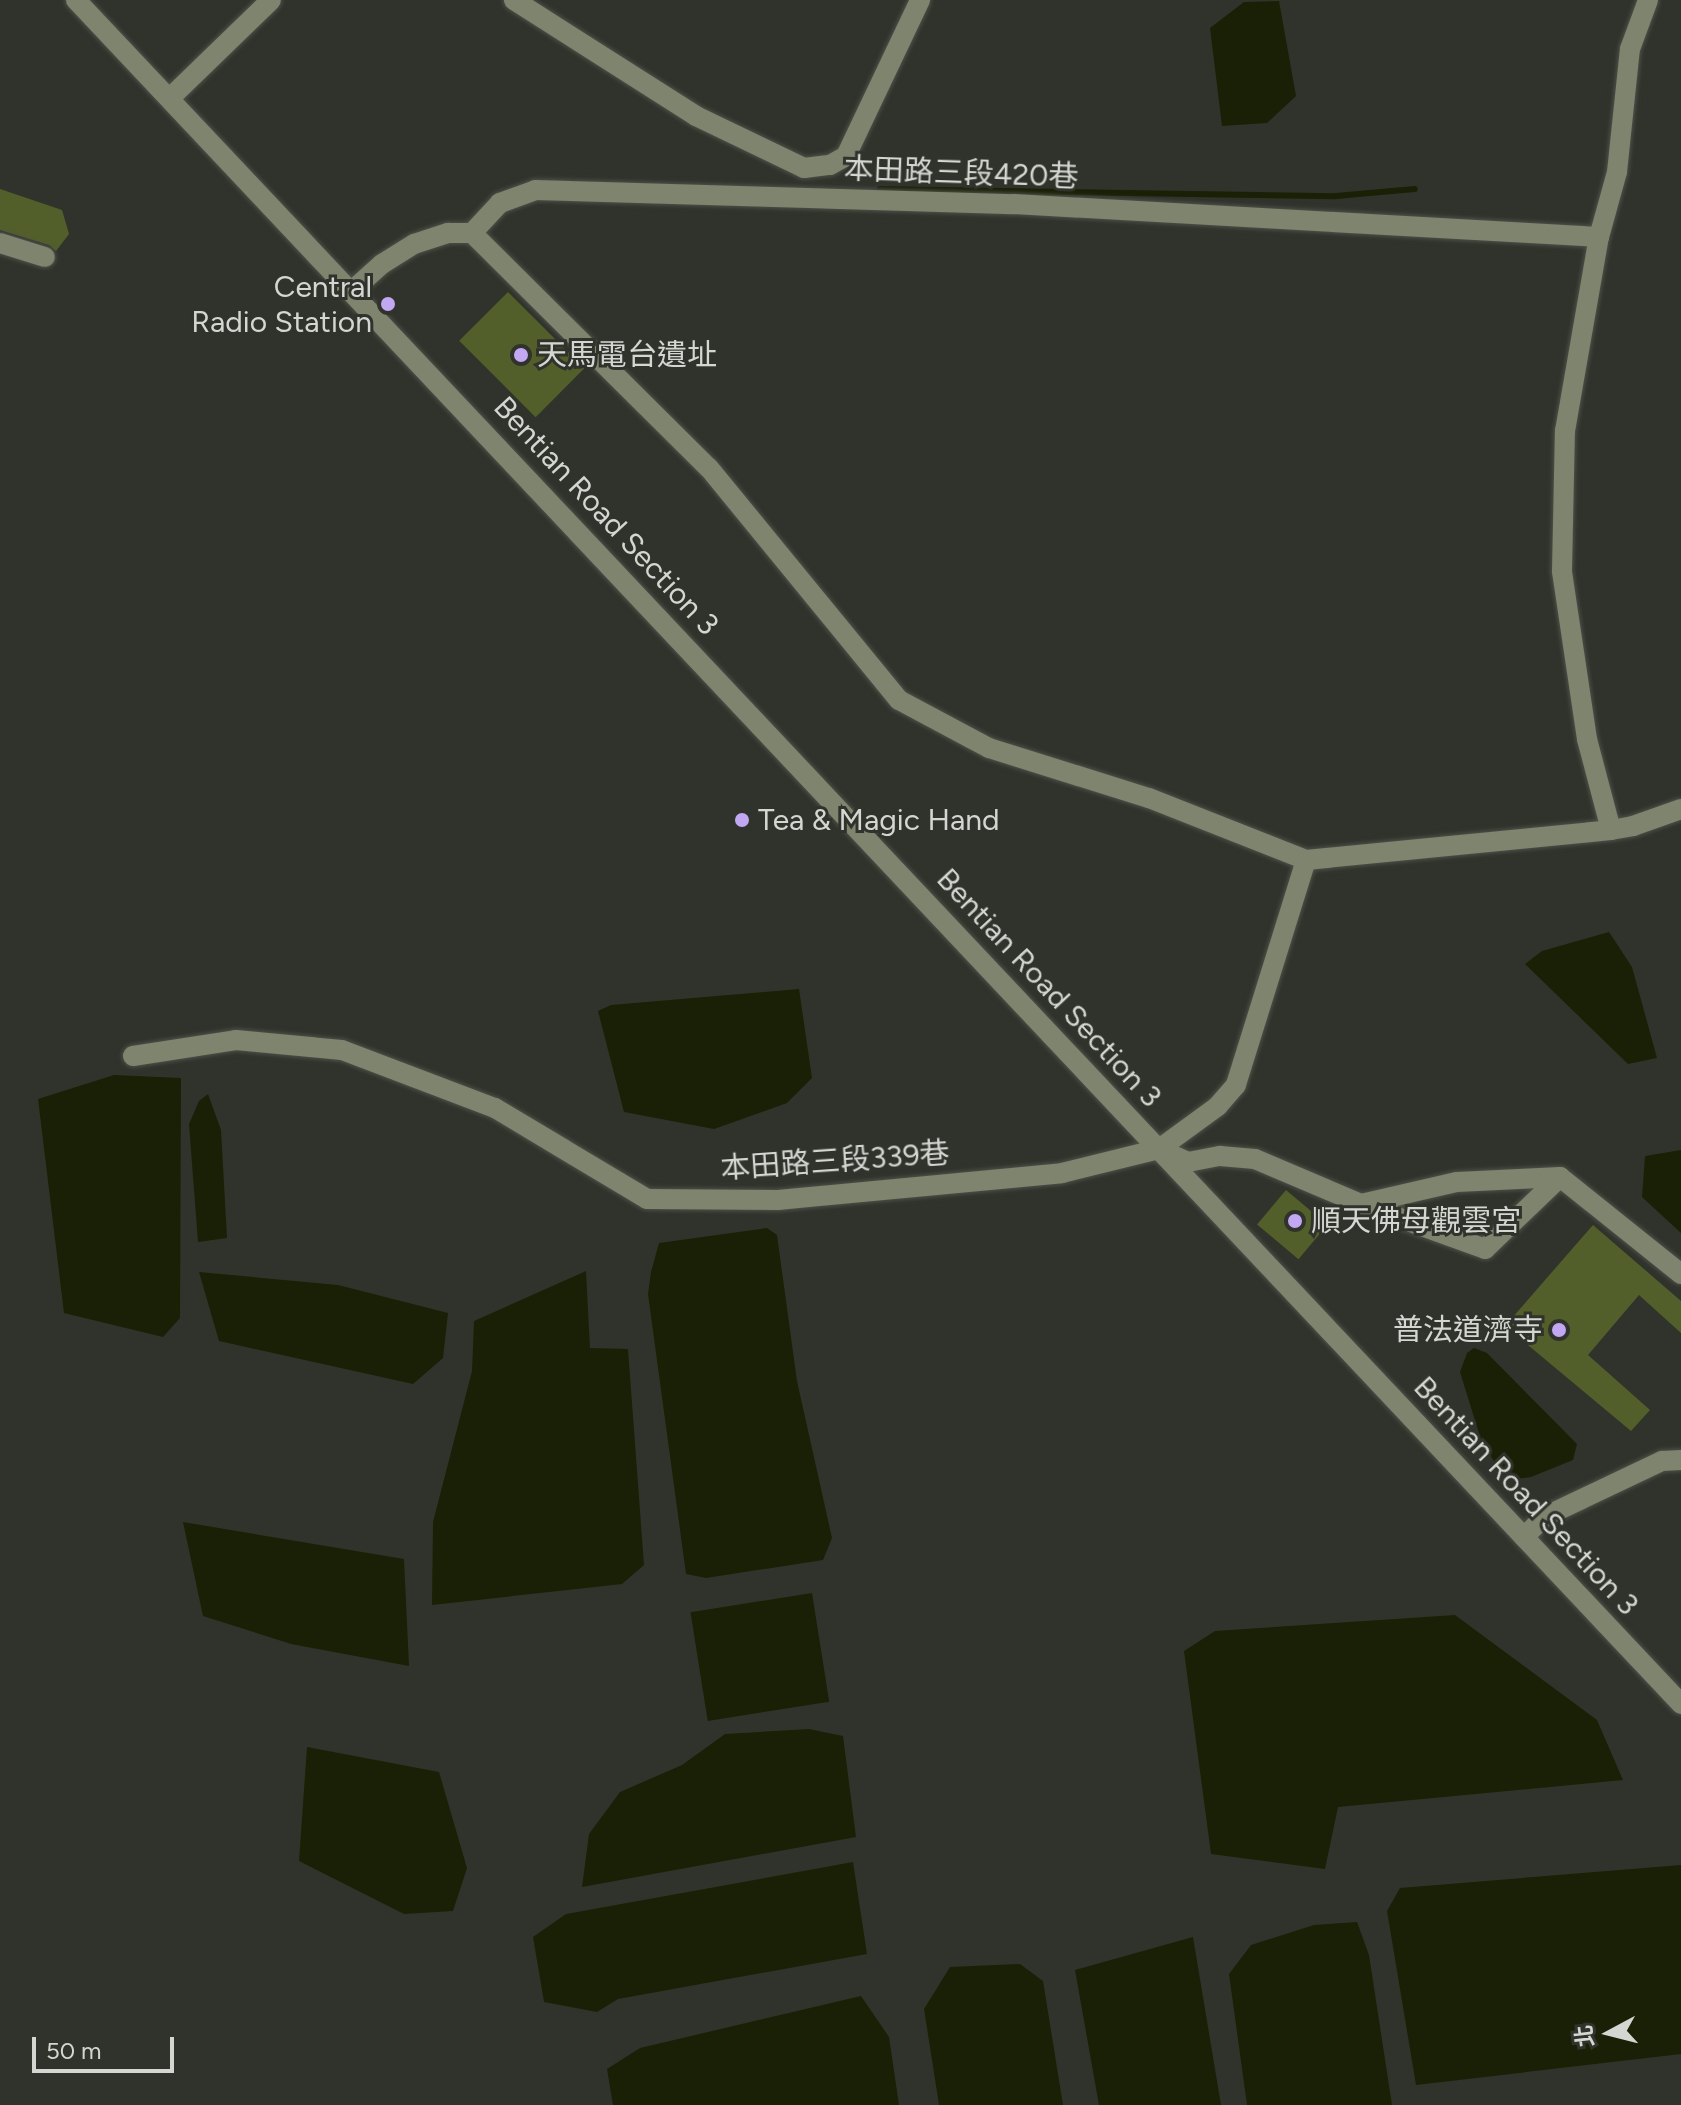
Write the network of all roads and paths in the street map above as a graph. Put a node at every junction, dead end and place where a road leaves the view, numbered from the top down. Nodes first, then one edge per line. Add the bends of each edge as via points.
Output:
1 (76, 0) edge
2 (271, 0) edge
3 (514, 0) edge
4 (920, 0) edge
5 (1648, 0) edge
6 (171, 97) junction
7 (472, 233) junction
8 (1599, 237) junction
9 (0, 243) edge
10 (45, 257) dead end
11 (353, 290) junction
12 (1681, 809) edge
13 (1611, 830) junction
14 (1306, 860) junction
15 (133, 1056) dead end
16 (1159, 1149) junction
17 (1560, 1177) junction
18 (1361, 1204) junction
19 (1681, 1274) edge
20 (1681, 1460) edge
21 (1524, 1537) junction
22 (1681, 1704) edge

1 - 6 street, Bentian Road Section 3
2 - 6 street
3 - 4 street via 696,116 804,168 830,165 846,156
5 - 8 street via 1630,49 1617,172
6 - 11 street, Bentian Road Section 3
7 - 8 street, 本田路三段420巷 via 500,203 535,190 1014,204
7 - 11 street via 448,233 414,244
7 - 14 street via 709,468 899,700 989,748 1149,798
8 - 13 street via 1565,431 1562,571 1587,739
9 - 10 street
11 - 16 street, Bentian Road Section 3
12 - 13 street
13 - 14 street
14 - 16 street via 1236,1085 1218,1106
15 - 16 street, 本田路三段339巷 via 236,1040 342,1050 495,1108 647,1199 778,1200 1062,1173
16 - 18 street via 1188,1162 1220,1156 1255,1159
16 - 21 street, Bentian Road Section 3
17 - 18 street via 1457,1182
17 - 18 street via 1485,1249
17 - 19 street
20 - 21 street via 1662,1461 1544,1517
21 - 22 street, Bentian Road Section 3

